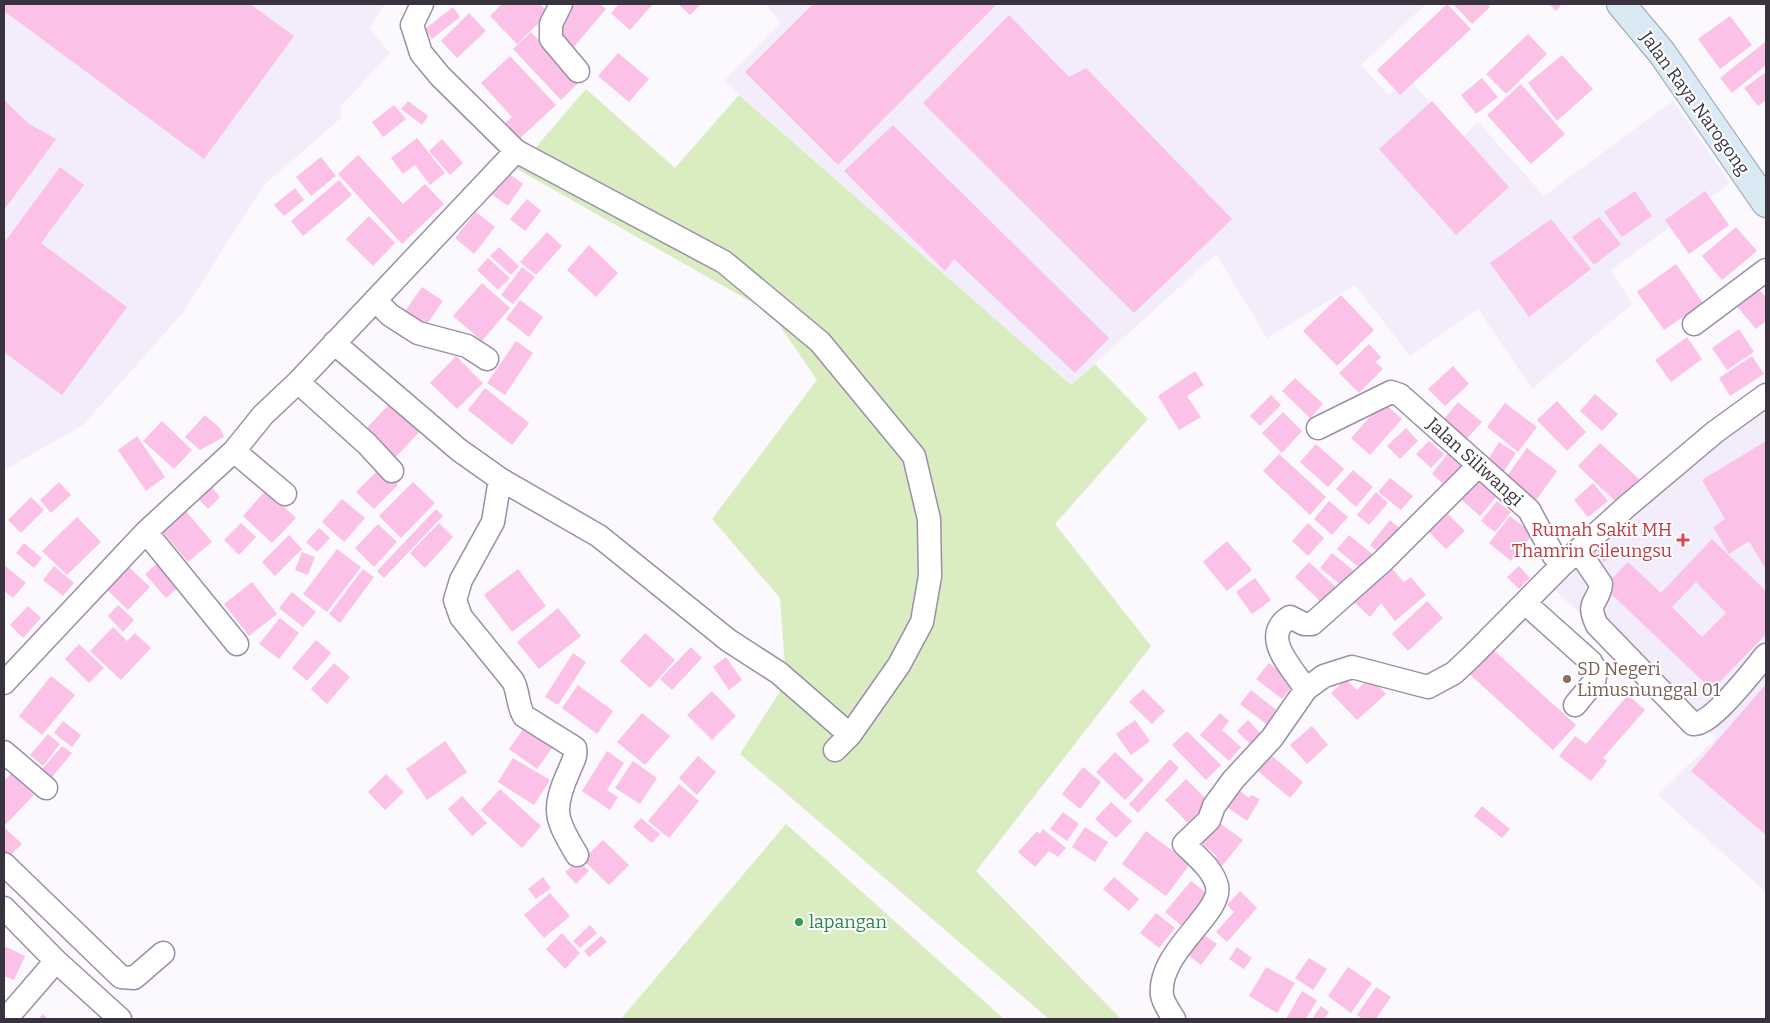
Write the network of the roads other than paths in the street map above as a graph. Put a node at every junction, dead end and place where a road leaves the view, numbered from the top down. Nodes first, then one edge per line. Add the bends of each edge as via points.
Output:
1 (422, 4) edge
2 (560, 4) edge
3 (1622, 4) edge
4 (578, 71) dead end
5 (516, 151) junction
6 (1766, 203) edge
7 (1766, 270) edge
8 (375, 300) junction
9 (1694, 324) dead end
10 (334, 343) junction
11 (487, 359) dead end
12 (298, 382) junction
13 (1766, 395) edge
14 (1318, 428) dead end
15 (234, 451) junction
16 (1479, 466) junction
17 (392, 471) dead end
18 (500, 479) junction
19 (285, 494) dead end
20 (146, 532) junction
21 (1570, 557) junction
22 (1525, 603) junction
23 (237, 644) dead end
24 (1766, 656) edge
25 (4, 683) edge
26 (1306, 688) junction
27 (1575, 704) dead end
28 (4, 752) edge
29 (46, 788) dead end
30 (577, 855) dead end
31 (4, 864) edge
32 (4, 908) edge
33 (163, 953) dead end
34 (56, 961) junction
35 (6, 1019) edge
36 (120, 1019) edge
37 (1174, 1019) edge

1 - 5 street via 412,25 421,53
2 - 4 street via 551,24 551,39
3 - 6 main road, Jalan Raya Narogong via 1662,53
5 - 8 street
5 - 18 street via 724,262 820,342 914,456 929,519 930,576 922,622 899,665 842,743 779,673 728,640 599,536
7 - 9 street
8 - 10 street
8 - 11 street via 390,315 418,333 467,346
10 - 12 street
10 - 18 street via 458,450
12 - 15 street via 263,415
12 - 17 street via 360,437
13 - 21 street via 1715,432
14 - 16 street, Jalan Siliwangi via 1392,392
15 - 19 street
15 - 20 street
16 - 21 street, Jalan Siliwangi via 1529,510 1554,556
16 - 26 street via 1312,624 1290,617 1278,627 1277,643
18 - 30 street via 493,522 457,590 457,609 513,681 524,716 575,748 575,758 560,791 557,814 560,826
20 - 23 street
20 - 25 street
21 - 22 street
21 - 24 street, Jalan Siliwangi via 1601,584 1592,605 1597,625 1693,724 1703,723
22 - 26 street via 1454,672 1428,687 1352,667 1324,676
22 - 27 street via 1591,662 1596,671 1594,682
26 - 37 street via 1272,738 1232,780 1214,806 1209,820 1184,844 1208,868 1217,886 1216,901 1164,971 1162,996
28 - 29 street
31 - 33 street via 121,978 134,978
32 - 34 street
34 - 35 street
34 - 36 street

